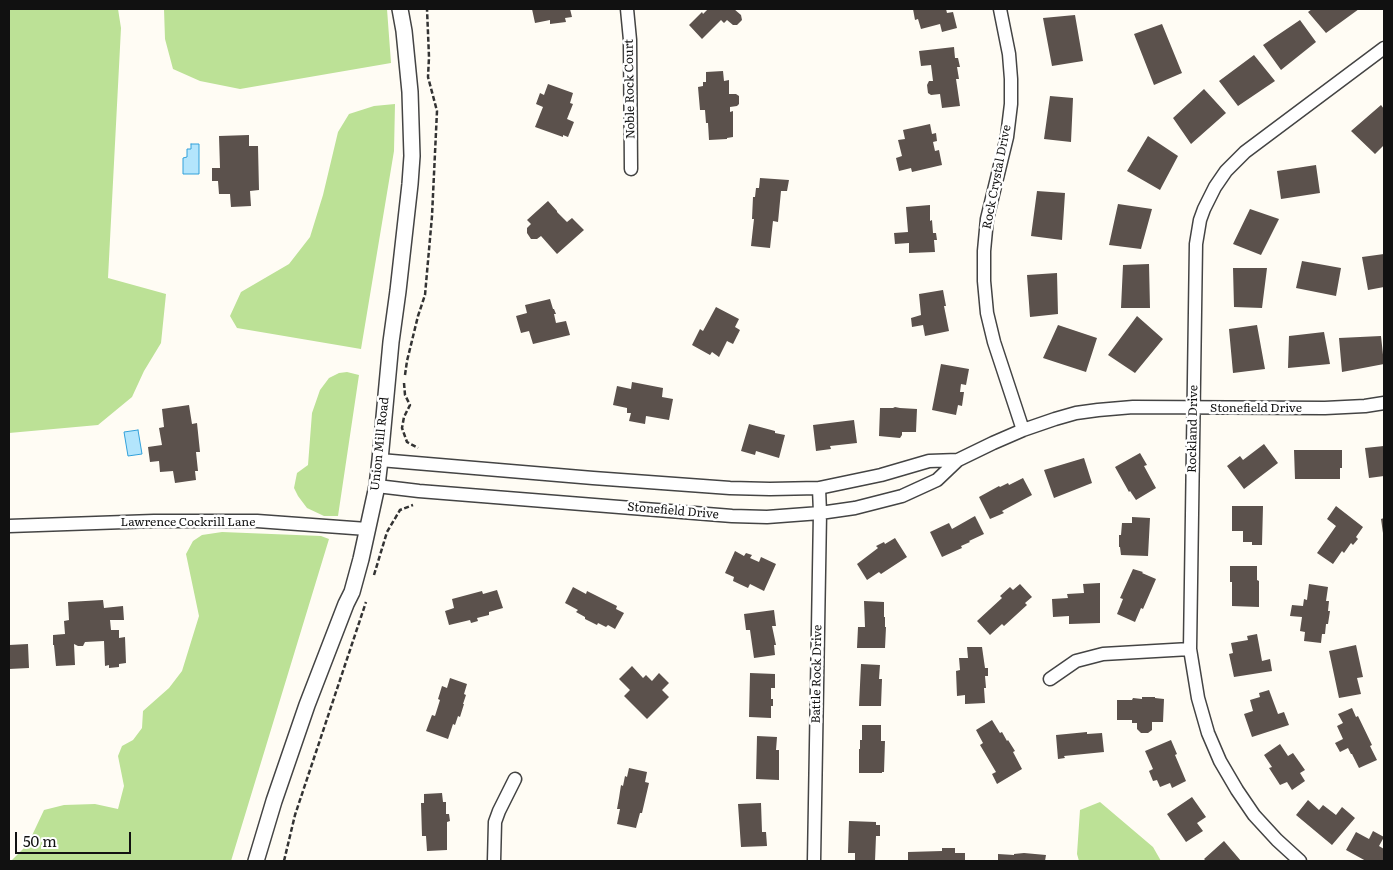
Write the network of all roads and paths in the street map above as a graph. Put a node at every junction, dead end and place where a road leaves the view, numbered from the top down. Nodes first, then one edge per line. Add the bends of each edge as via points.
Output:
1 (400, 9) edge
2 (627, 9) edge
3 (1000, 9) edge
4 (1384, 48) edge
5 (631, 169) dead end
6 (1384, 404) edge
7 (1193, 407) junction
8 (1024, 430) junction
9 (380, 460) junction
10 (958, 460) junction
11 (377, 486) junction
12 (819, 488) junction
13 (820, 514) junction
14 (9, 526) edge
15 (367, 529) junction
16 (1190, 650) junction
17 (1050, 679) dead end
18 (516, 779) dead end
19 (256, 861) edge
20 (494, 861) edge
21 (814, 861) edge
22 (1300, 861) edge

1 - 9 street, Union Mill Road via 410,92 412,156
2 - 5 street, Noble Rock Court
3 - 8 street, Rock Crystal Drive via 1009,54 1011,104 1007,136 987,218 984,281 994,342
4 - 7 street, Rockland Drive via 1245,152 1209,197 1200,220 1196,244
6 - 7 street, Stonefield Drive via 1325,408
7 - 8 street, Stonefield Drive via 1098,410 1054,419
7 - 16 street, Rockland Drive
8 - 10 street, Stonefield Drive
9 - 11 street, Union Mill Road
9 - 12 street, Stonefield Drive via 730,488
10 - 12 street, Stonefield Drive via 930,461
10 - 13 street, Stonefield Drive via 937,480 902,496
11 - 13 street, Stonefield Drive via 732,516
11 - 15 street, Union Mill Road
12 - 13 street, Battle Rock Drive
13 - 21 street, Battle Rock Drive
14 - 15 street, Lawrence Cockrill Lane via 248,521
15 - 19 street, Union Mill Road via 352,592 307,705
16 - 17 street via 1088,657 1076,661
16 - 22 street, Rockland Drive via 1198,698 1220,761 1254,815
18 - 20 street via 495,822

